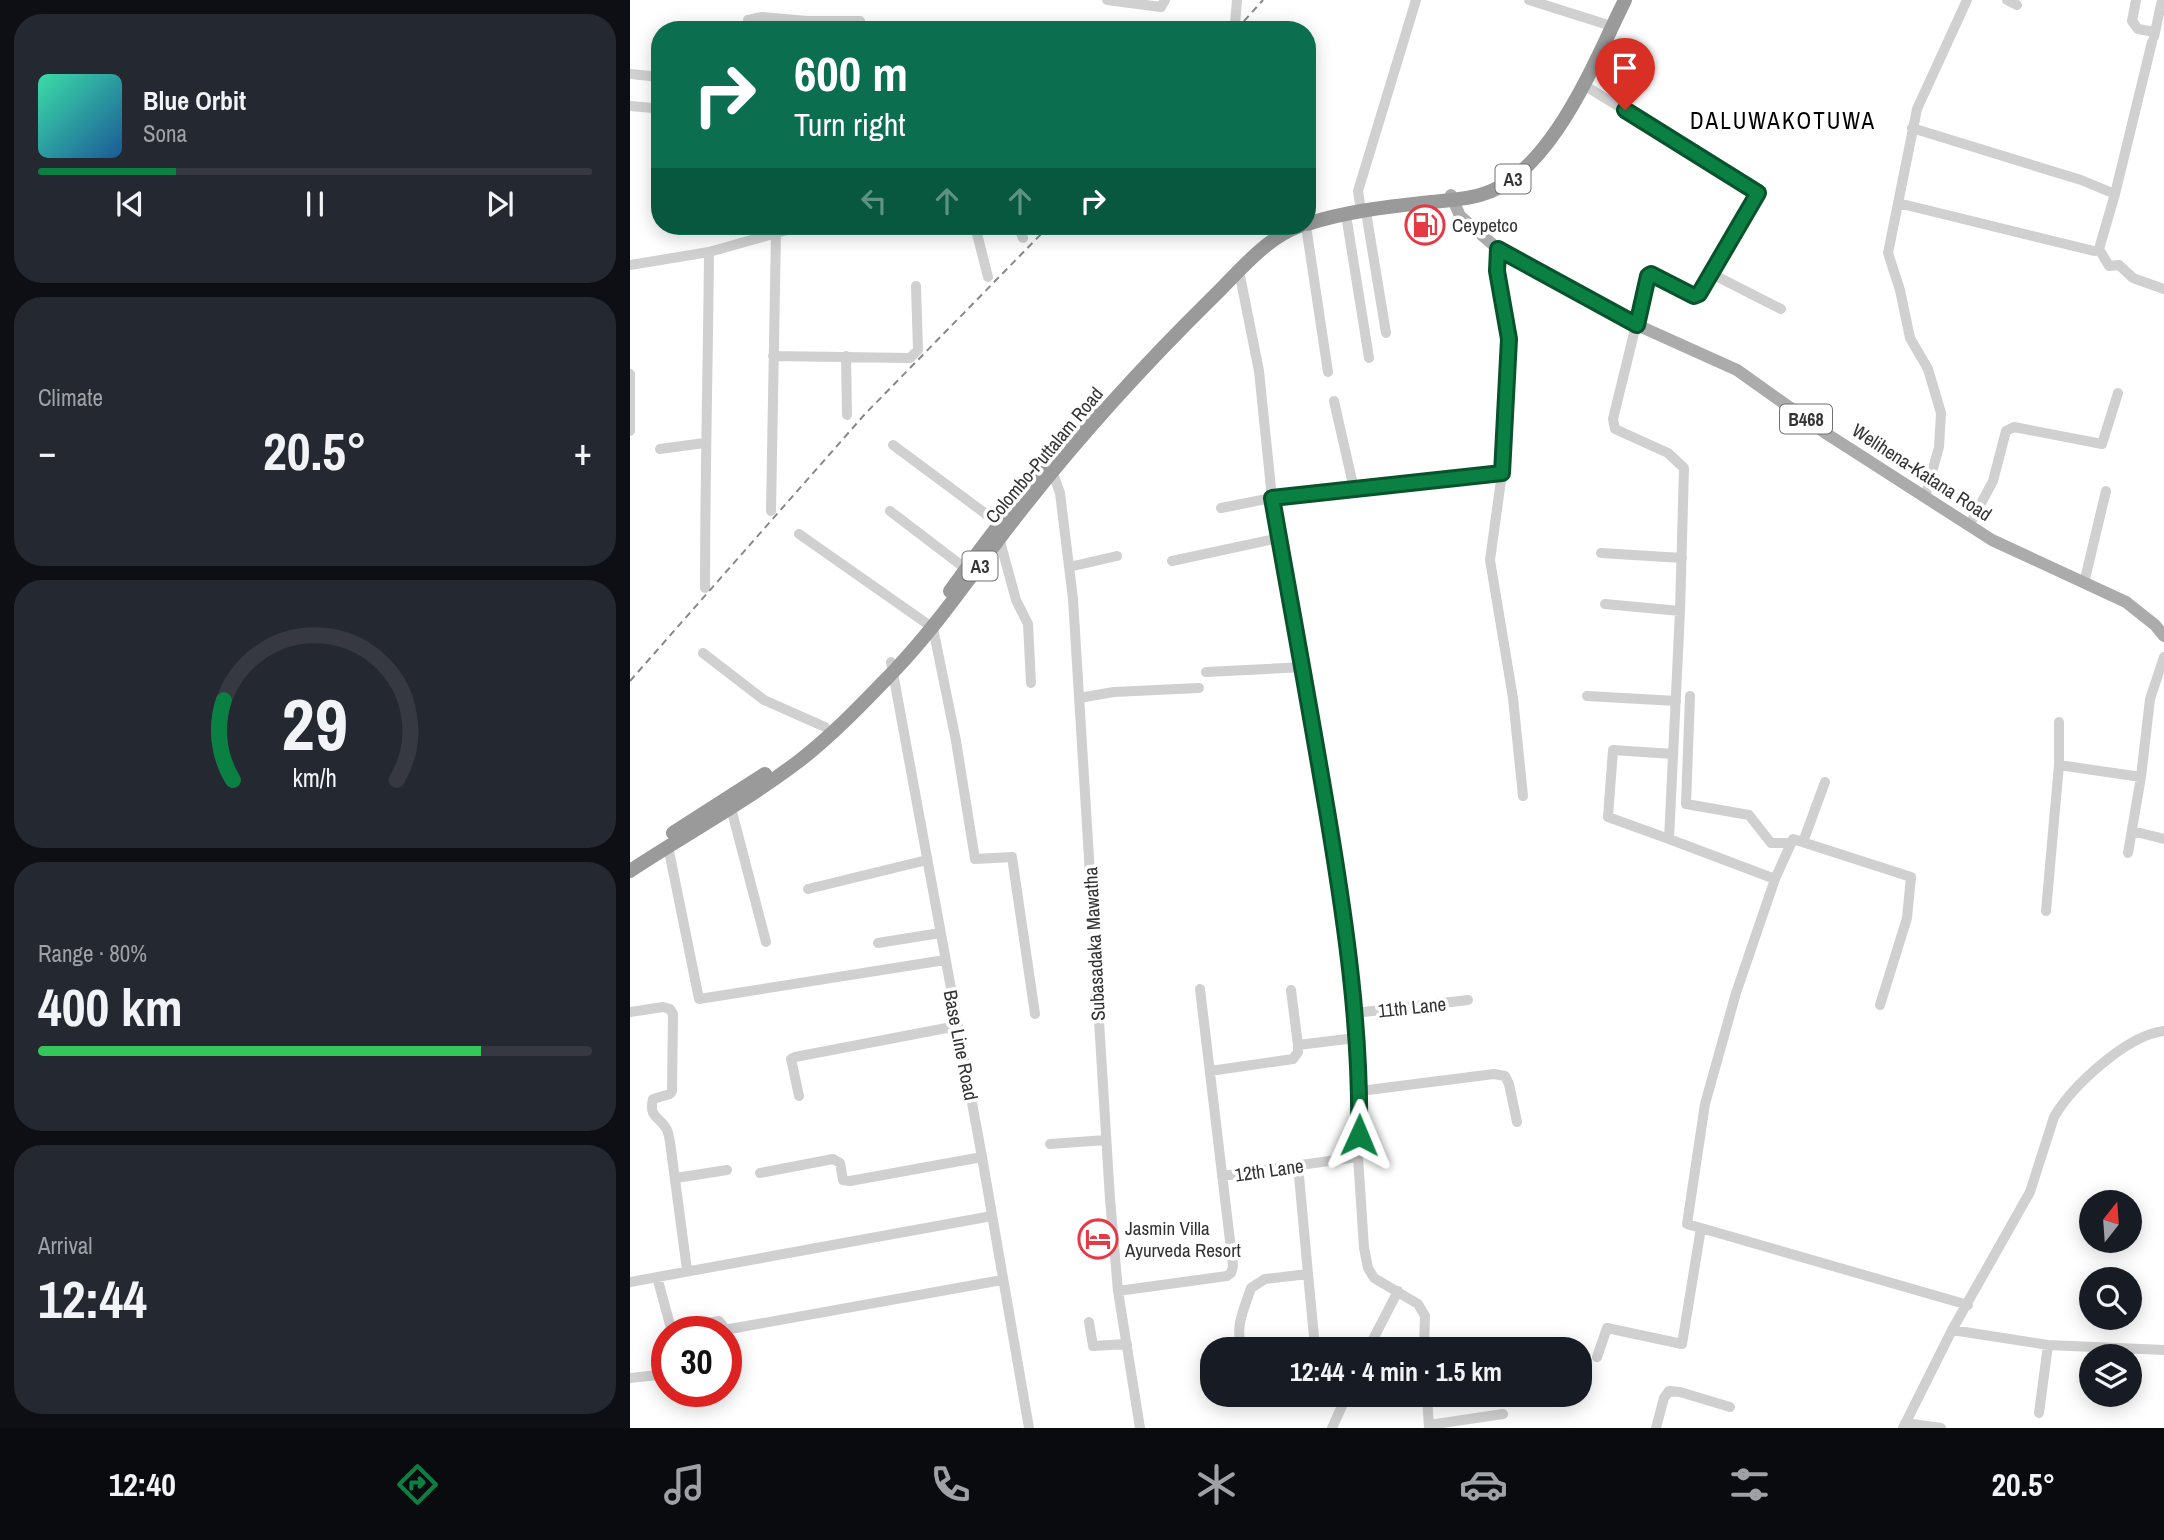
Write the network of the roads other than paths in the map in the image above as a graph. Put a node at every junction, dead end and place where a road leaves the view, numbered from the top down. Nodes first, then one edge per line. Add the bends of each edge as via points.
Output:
1 (1107, 0) edge
2 (1166, 0) edge
3 (1237, 0) edge
4 (1416, 0) edge
5 (1528, 0) edge
6 (1615, 0) edge
7 (1625, 0) edge
8 (1967, 0) edge
9 (2136, 0) edge
10 (2162, 0) edge
11 (748, 21) edge
12 (784, 21) edge
13 (1235, 21) edge
14 (1605, 24) junction
15 (2153, 39) junction
16 (630, 74) edge
17 (651, 76) edge
18 (1584, 85) junction
19 (630, 106) edge
20 (651, 108) edge
21 (1912, 128) junction
22 (2115, 194) junction
23 (1451, 197) junction
24 (1898, 203) junction
25 (1363, 208) junction
26 (1316, 213) edge
27 (1346, 215) junction
28 (1316, 223) edge
29 (766, 235) edge
30 (776, 235) edge
31 (977, 235) edge
32 (1022, 235) edge
33 (1268, 235) edge
34 (1283, 235) edge
35 (1308, 235) edge
36 (1023, 238) dead end
37 (1498, 249) junction
38 (2099, 249) junction
39 (709, 252) junction
40 (630, 265) edge
41 (1240, 271) junction
42 (1712, 274) junction
43 (988, 277) dead end
44 (916, 286) dead end
45 (2164, 289) edge
46 (1781, 309) dead end
47 (1637, 325) junction
48 (1386, 333) dead end
49 (773, 356) junction
50 (846, 356) junction
51 (1369, 358) dead end
52 (1328, 372) dead end
53 (630, 374) edge
54 (2118, 393) dead end
55 (1334, 401) dead end
56 (847, 415) dead end
57 (630, 431) edge
58 (704, 443) junction
59 (893, 445) dead end
60 (660, 449) dead end
61 (1050, 466) junction
62 (1502, 473) junction
63 (1354, 489) junction
64 (2106, 491) dead end
65 (1925, 496) junction
66 (1272, 498) junction
67 (1221, 508) dead end
68 (771, 511) dead end
69 (890, 511) dead end
70 (1969, 526) junction
71 (998, 530) junction
72 (799, 534) dead end
73 (1279, 538) junction
74 (1601, 554) dead end
75 (1117, 556) dead end
76 (1682, 558) junction
77 (1172, 561) dead end
78 (1069, 567) junction
79 (966, 569) junction
80 (2084, 583) junction
81 (705, 588) dead end
82 (1605, 604) dead end
83 (1680, 611) junction
84 (930, 626) junction
85 (2164, 636) edge
86 (703, 653) dead end
87 (2164, 657) edge
88 (892, 667) junction
89 (1304, 667) junction
90 (1206, 672) dead end
91 (1031, 683) dead end
92 (1199, 688) dead end
93 (1587, 696) dead end
94 (1690, 696) dead end
95 (1079, 698) junction
96 (1676, 701) junction
97 (2059, 722) dead end
98 (825, 727) junction
99 (1673, 754) junction
100 (2059, 765) junction
101 (2141, 777) junction
102 (1825, 782) dead end
103 (1523, 796) dead end
104 (731, 808) junction
105 (2132, 831) junction
106 (1669, 839) junction
107 (2164, 839) edge
108 (1797, 843) junction
109 (668, 846) junction
110 (2128, 853) dead end
111 (630, 860) edge
112 (927, 860) junction
113 (630, 871) edge
114 (1775, 879) junction
115 (808, 889) dead end
116 (2046, 911) dead end
117 (940, 933) junction
118 (766, 942) dead end
119 (878, 943) dead end
120 (945, 960) junction
121 (1200, 989) dead end
122 (1290, 990) dead end
123 (1468, 1000) dead end
124 (1880, 1005) dead end
125 (630, 1012) edge
126 (1355, 1013) junction
127 (1035, 1014) dead end
128 (957, 1026) junction
129 (2164, 1031) edge
130 (1355, 1038) junction
131 (1298, 1045) junction
132 (1210, 1071) junction
133 (1360, 1091) junction
134 (799, 1096) dead end
135 (1517, 1122) dead end
136 (1106, 1140) junction
137 (1050, 1144) dead end
138 (982, 1157) junction
139 (1358, 1157) junction
140 (1298, 1166) junction
141 (727, 1170) dead end
142 (760, 1173) dead end
143 (1222, 1176) junction
144 (676, 1178) junction
145 (992, 1216) junction
146 (1701, 1228) junction
147 (687, 1270) junction
148 (1308, 1275) junction
149 (657, 1277) junction
150 (1002, 1280) junction
151 (630, 1282) edge
152 (1118, 1291) junction
153 (1398, 1291) junction
154 (1968, 1304) junction
155 (668, 1316) edge
156 (1089, 1322) dead end
157 (742, 1327) edge
158 (1952, 1330) junction
159 (1238, 1337) edge
160 (1314, 1337) edge
161 (1374, 1337) edge
162 (1424, 1337) edge
163 (1127, 1344) junction
164 (2048, 1345) junction
165 (2164, 1350) edge
166 (1597, 1357) dead end
167 (651, 1376) edge
168 (630, 1378) edge
169 (1342, 1407) edge
170 (1428, 1407) edge
171 (1730, 1407) dead end
172 (2039, 1413) dead end
173 (1503, 1414) dead end
174 (1904, 1425) edge
175 (1429, 1426) edge
176 (1029, 1428) edge
177 (1140, 1428) edge
178 (1332, 1428) edge
179 (1656, 1428) edge
180 (1941, 1428) edge

1 - 2 street via 1161,7
3 - 13 street
4 - 25 street via 1358,191
5 - 14 street
6 - 14 highway, A3
7 - 18 highway, A3
8 - 21 street
9 - 15 street via 2132,22
10 - 15 street
11 - 12 street via 762,17
14 - 23 highway, A3 via 1580,76 1530,151 1492,186
15 - 22 street
16 - 17 street
18 - 23 highway, A3 via 1545,146 1517,176 1480,196
18 - 42 street via 1757,191
19 - 20 street
21 - 22 street
21 - 24 street
22 - 38 street
23 - 25 highway, A3
23 - 37 main road, Welihena-Katana Road / B468 via 1469,226
24 - 38 street
24 - 65 street via 1888,253 1910,338 1928,369 1941,414 1939,447
25 - 26 highway, A3
25 - 27 highway, A3
25 - 48 street
27 - 28 highway, A3
27 - 51 street
29 - 39 street
30 - 49 street
31 - 43 street
32 - 36 street
33 - 61 highway, Colombo-Puttalam Road / A3 via 1137,361
34 - 41 highway, Colombo-Puttalam Road / A3
35 - 52 street
37 - 47 main road, Welihena-Katana Road / B468
37 - 62 street via 1497,271 1509,339
38 - 45 street via 2109,266 2119,265 2133,278
39 - 40 street
39 - 58 street
41 - 61 highway, Colombo-Puttalam Road / A3
41 - 66 street via 1259,371
42 - 46 street
42 - 47 street via 1698,296 1653,274 1648,276
44 - 50 street via 915,354 906,359
47 - 65 main road, Welihena-Katana Road / B468 via 1737,370
47 - 76 street via 1613,419 1615,429 1668,453 1684,468
49 - 50 street
49 - 68 street
50 - 56 street
53 - 57 street
54 - 70 street via 2102,443 2014,427 2006,431 1993,481
55 - 63 street
58 - 60 street
58 - 81 street
59 - 71 street
61 - 71 highway, Colombo-Puttalam Road / A3
61 - 78 street, Subasadaka Mawatha via 1059,493
62 - 63 street
62 - 103 street via 1490,560 1513,698
63 - 66 street
64 - 80 street
65 - 70 main road, Welihena-Katana Road / B468
66 - 67 street
66 - 73 street
69 - 79 street
70 - 80 main road, Welihena-Katana Road / B468
71 - 79 highway, Colombo-Puttalam Road / A3
71 - 84 highway, Colombo-Puttalam Road / A3
71 - 91 street via 1016,600 1028,624
72 - 84 street
73 - 77 street
73 - 89 street
74 - 76 street
75 - 78 street
76 - 83 street
78 - 95 street, Subasadaka Mawatha
79 - 84 highway, Colombo-Puttalam Road / A3
80 - 85 main road, Welihena-Katana Road / B468 via 2126,602
82 - 83 street
83 - 96 street
84 - 88 highway, Colombo-Puttalam Road / A3
84 - 127 street via 956,741 975,859 1013,857
86 - 98 street via 764,700
87 - 101 street via 2150,699
88 - 98 highway, Colombo-Puttalam Road / A3
88 - 104 highway, Colombo-Puttalam Road / A3 via 800,761
88 - 112 street, Base Line Road
89 - 90 street
89 - 126 street via 1342,899
92 - 95 street
93 - 96 street
94 - 108 street via 1686,804 1749,815 1771,843
95 - 136 street, Subasadaka Mawatha
96 - 99 street
97 - 100 street
98 - 111 highway, Colombo-Puttalam Road / A3 via 768,772
99 - 106 street
99 - 106 street via 1613,750 1608,817
100 - 101 street
100 - 116 street
101 - 105 street
102 - 108 street
104 - 109 highway, Colombo-Puttalam Road / A3
104 - 118 street
105 - 107 street
105 - 110 street
106 - 114 street
108 - 114 street
108 - 124 street via 1912,877 1907,918
109 - 113 highway, Colombo-Puttalam Road / A3
109 - 120 street via 699,999
112 - 115 street
112 - 117 street, Base Line Road
114 - 146 street via 1705,1104 1687,1224
117 - 119 street
117 - 120 street, Base Line Road
120 - 128 street, Base Line Road
121 - 132 street
122 - 131 street
123 - 126 street, 11th Lane
125 - 144 street via 663,1007 673,1014 671,1091 651,1104 666,1128
126 - 130 street
128 - 134 street via 795,1057 791,1059
128 - 138 street, Base Line Road
129 - 154 street via 2120,1051 2060,1106 2029,1192
130 - 131 street
130 - 133 street
131 - 132 street via 1293,1059
132 - 143 street
133 - 135 street via 1505,1076
133 - 139 street
136 - 137 street
136 - 152 street, Subasadaka Mawatha
138 - 142 street via 849,1181 843,1180 840,1163 833,1159
138 - 145 street, Base Line Road
139 - 140 street, 12th Lane
139 - 153 street via 1368,1268 1374,1278
140 - 143 street, 12th Lane
140 - 148 street
141 - 144 street
143 - 152 street via 1231,1273
144 - 147 street
145 - 147 street
145 - 150 street, Base Line Road
146 - 154 street
146 - 166 street via 1682,1344 1607,1328
147 - 149 street
148 - 159 street via 1265,1279 1251,1287
148 - 160 street
149 - 151 street
149 - 155 street
150 - 157 street
150 - 176 street, Base Line Road
152 - 163 street, Subasadaka Mawatha
153 - 161 street
153 - 162 street via 1418,1304 1425,1315
154 - 158 street
156 - 163 street via 1093,1346
158 - 164 street
158 - 174 street
163 - 177 street, Subasadaka Mawatha
164 - 165 street
164 - 172 street
167 - 168 street
169 - 178 street
170 - 175 street
171 - 179 street via 1669,1391
173 - 175 street
174 - 180 street

